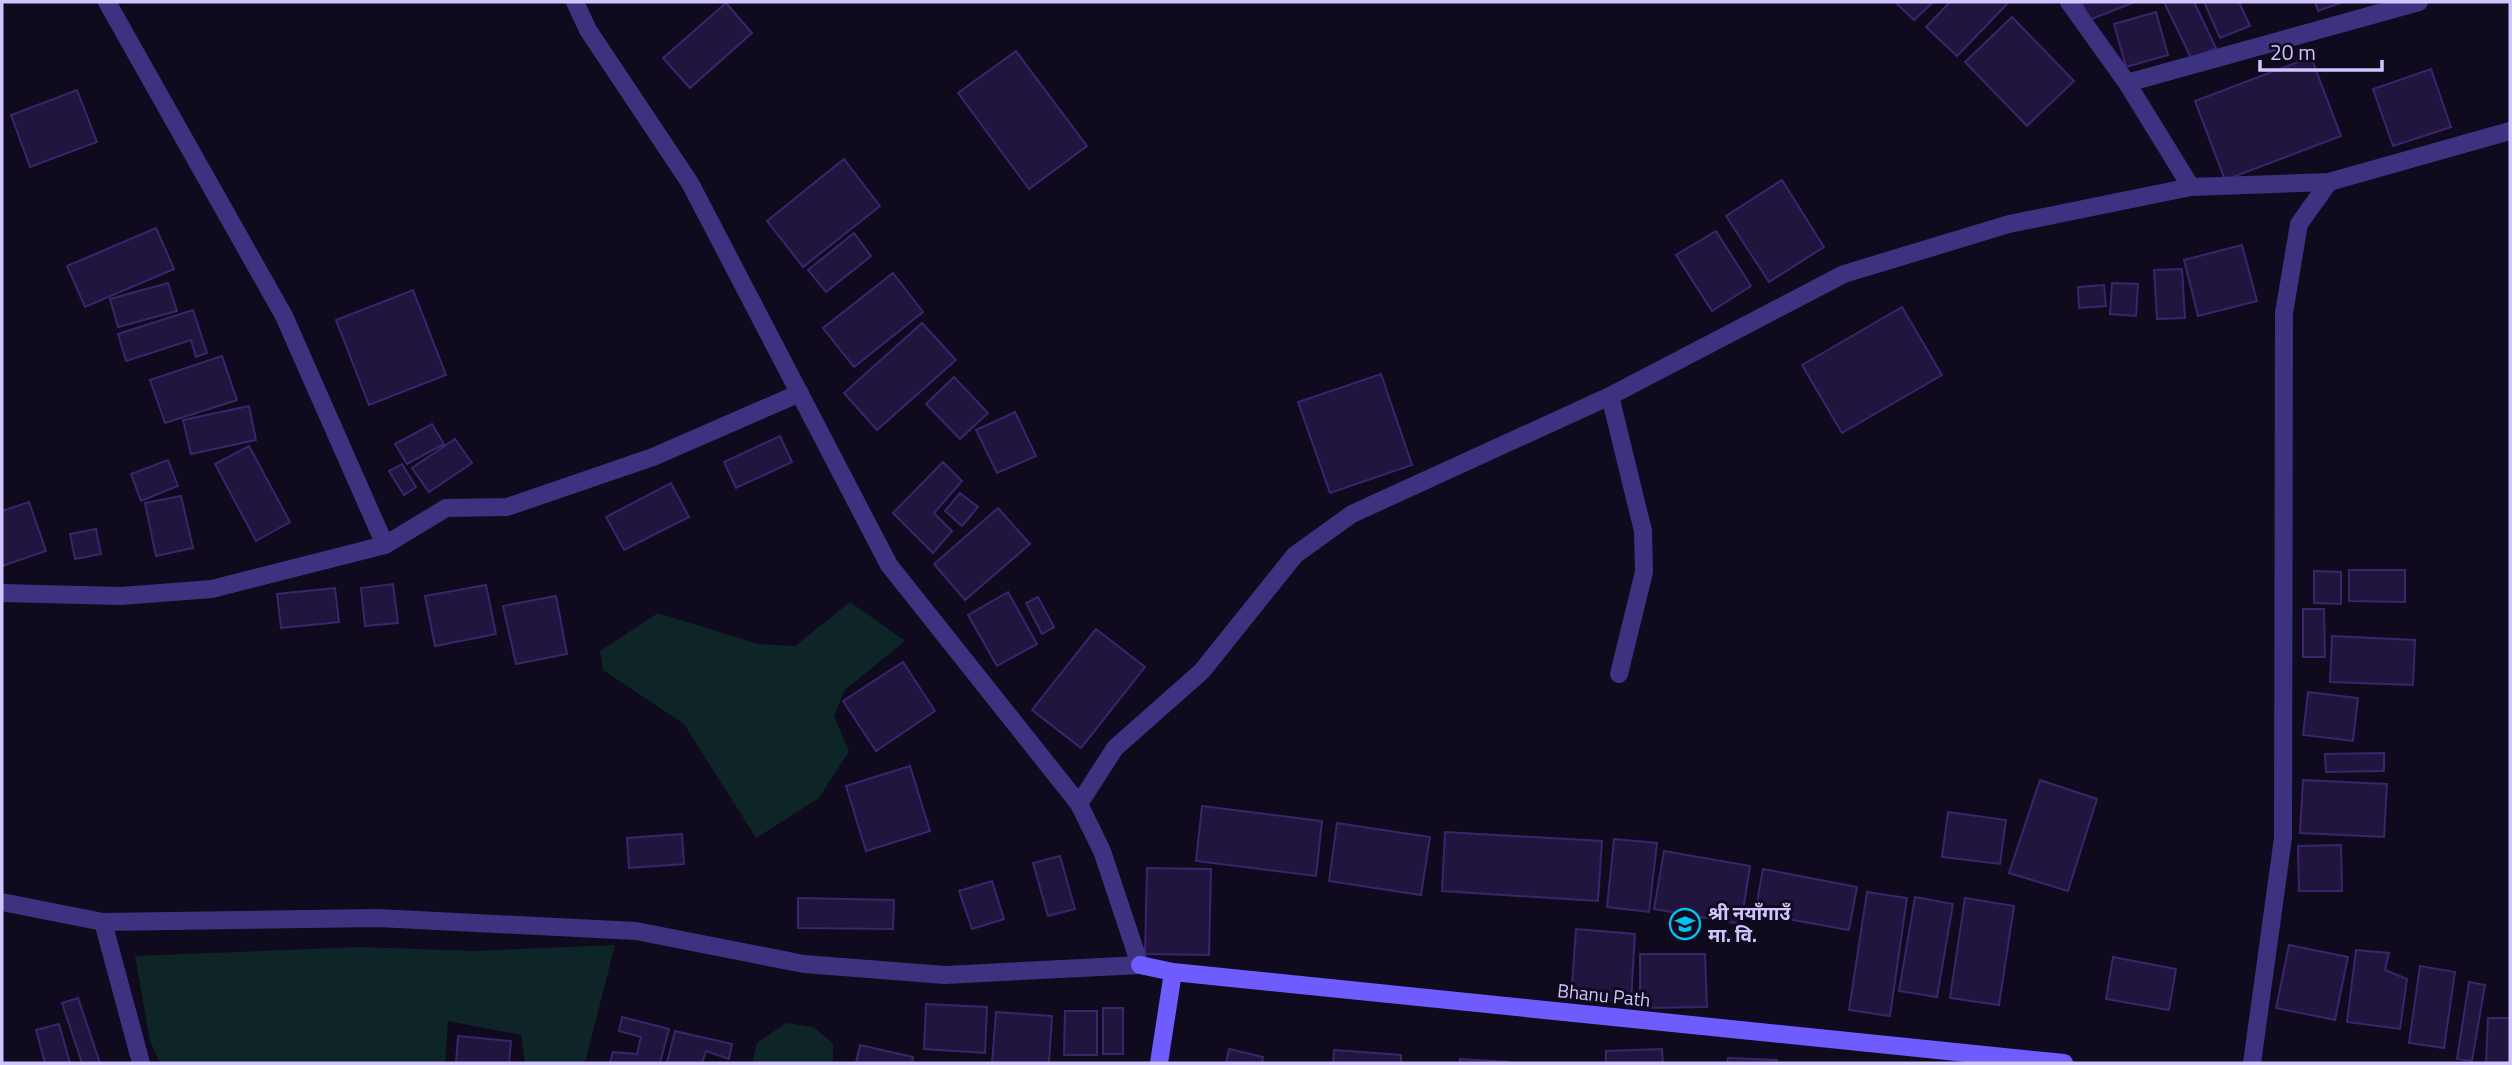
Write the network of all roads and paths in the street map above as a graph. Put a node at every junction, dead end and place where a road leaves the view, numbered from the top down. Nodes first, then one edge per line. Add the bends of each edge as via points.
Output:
1 (107, 2) edge
2 (575, 2) edge
3 (2069, 2) edge
4 (2419, 2) edge
5 (2127, 83) junction
6 (2510, 131) edge
7 (2329, 182) junction
8 (2191, 187) junction
9 (800, 393) junction
10 (1609, 396) junction
11 (385, 545) junction
12 (2, 593) edge
13 (1619, 674) dead end
14 (1079, 804) junction
15 (2, 902) edge
16 (103, 922) junction
17 (1140, 965) junction
18 (1173, 972) junction
19 (141, 1063) edge
20 (1159, 1063) edge
21 (2057, 1063) edge
22 (2064, 1063) edge
23 (2252, 1063) edge

1 - 11 street via 284,316
2 - 9 street via 587,30 691,183
3 - 5 street
4 - 5 street
5 - 8 street
6 - 7 street
7 - 8 street
7 - 23 street via 2299,224 2284,313 2283,838
8 - 10 street via 2009,224 1844,274
9 - 11 street via 653,457 507,507 446,508
9 - 14 street via 889,565
10 - 13 street via 1644,545 1644,572
10 - 14 street via 1352,514 1295,555 1202,671 1115,748
11 - 12 street via 212,589 121,596
14 - 17 street via 1102,850
15 - 16 street
16 - 17 street via 378,918 636,931 804,964 945,975
16 - 19 street
17 - 18 street, Bhanu Path
18 - 20 street
18 - 21 street, Bhanu Path
21 - 22 street, Bhanu Path

